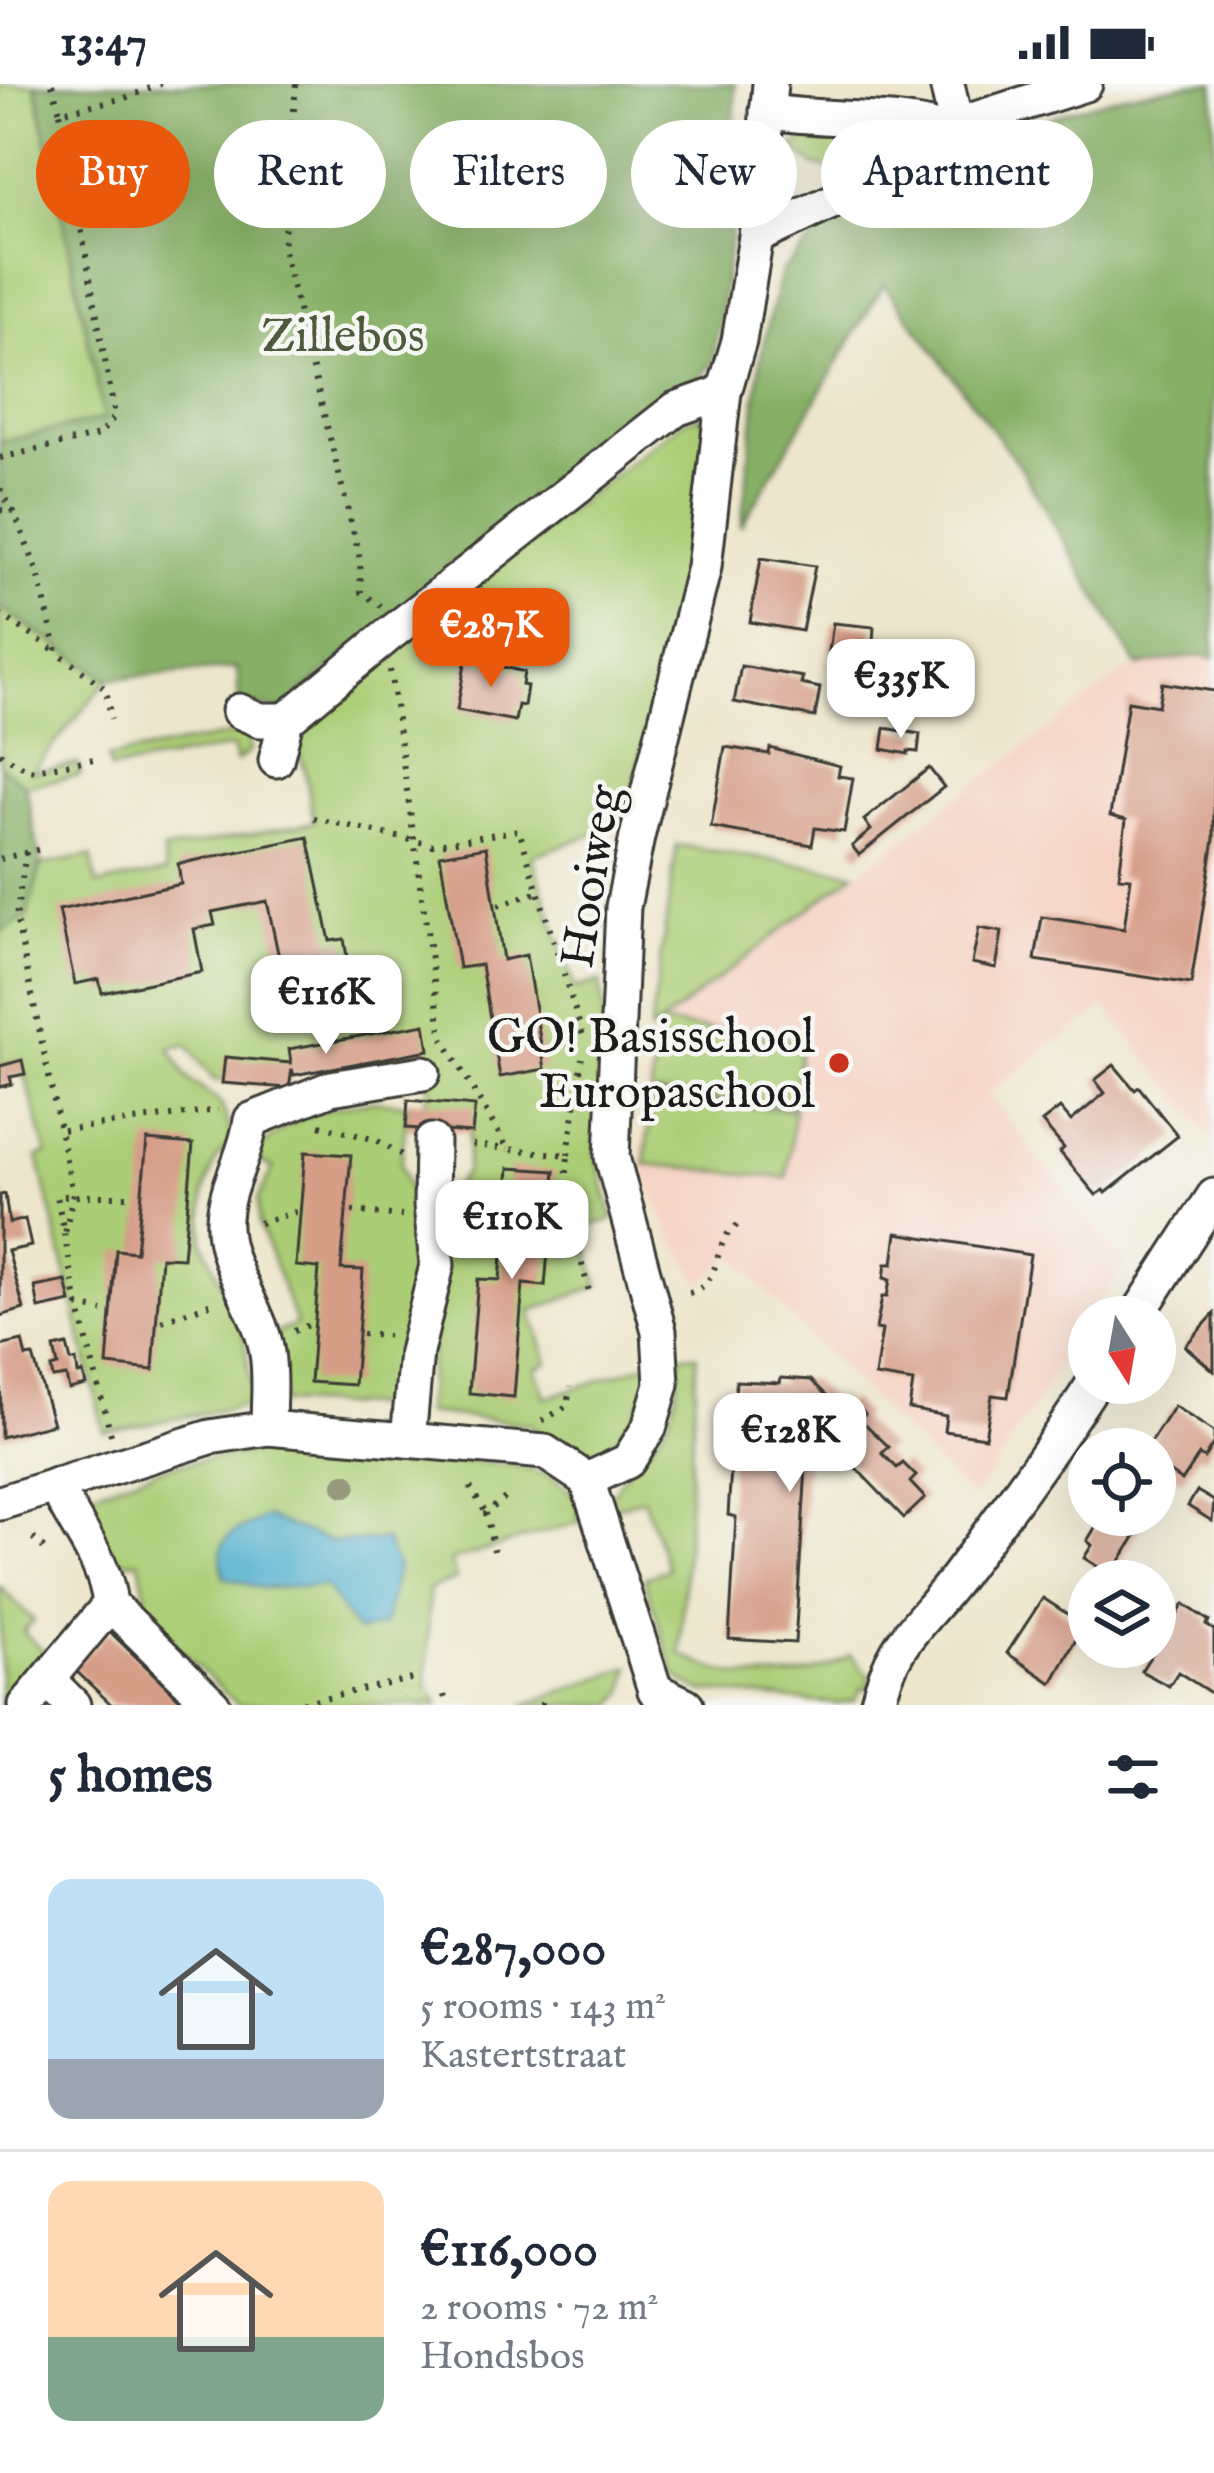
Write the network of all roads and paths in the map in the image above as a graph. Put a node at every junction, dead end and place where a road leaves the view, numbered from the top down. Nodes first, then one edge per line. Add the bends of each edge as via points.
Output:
1 (52, 84) edge
2 (161, 84) edge
3 (296, 84) edge
4 (946, 84) edge
5 (1085, 84) edge
6 (769, 98) edge
7 (60, 112) junction
8 (860, 120) edge
9 (948, 120) edge
10 (970, 120) edge
11 (821, 207) edge
12 (757, 237) junction
13 (724, 392) junction
14 (0, 458) edge
15 (0, 489) edge
16 (0, 510) edge
17 (14, 512) junction
18 (0, 614) edge
19 (396, 630) junction
20 (57, 652) junction
21 (239, 711) dead end
22 (111, 719) dead end
23 (286, 720) junction
24 (0, 753) edge
25 (94, 758) dead end
26 (276, 760) dead end
27 (314, 818) dead end
28 (413, 840) junction
29 (45, 848) dead end
30 (26, 852) junction
31 (0, 859) edge
32 (540, 892) junction
33 (498, 904) dead end
34 (423, 1073) dead end
35 (234, 1115) junction
36 (319, 1124) dead end
37 (63, 1130) junction
38 (472, 1145) dead end
39 (417, 1148) joint
40 (508, 1149) junction
41 (568, 1155) junction
42 (73, 1193) junction
43 (135, 1196) dead end
44 (1214, 1196) edge
45 (352, 1211) dead end
46 (296, 1212) dead end
47 (418, 1217) dead end
48 (452, 1220) dead end
49 (500, 1222) dead end
50 (741, 1222) dead end
51 (259, 1223) dead end
52 (64, 1239) junction
53 (689, 1293) dead end
54 (590, 1295) dead end
55 (1150, 1296) edge
56 (225, 1298) dead end
57 (78, 1306) junction
58 (103, 1311) dead end
59 (162, 1321) dead end
60 (362, 1334) dead end
61 (404, 1337) dead end
62 (570, 1387) dead end
63 (1079, 1404) edge
64 (542, 1421) dead end
65 (268, 1428) junction
66 (408, 1440) junction
67 (113, 1444) dead end
68 (587, 1480) junction
69 (56, 1485) junction
70 (470, 1487) dead end
71 (510, 1494) dead end
72 (0, 1503) edge
73 (486, 1513) junction
74 (33, 1538) dead end
75 (494, 1552) dead end
76 (50, 1554) dead end
77 (115, 1586) junction
78 (420, 1677) dead end
79 (37, 1692) edge
80 (542, 1694) dead end
81 (444, 1695) dead end
82 (645, 1697) edge
83 (73, 1705) edge
84 (213, 1705) edge
85 (291, 1705) edge
86 (448, 1705) edge
87 (542, 1705) edge
88 (686, 1705) edge
89 (877, 1705) edge

1 - 7 path
2 - 7 path
3 - 19 path via 283,249 361,559 361,592
4 - 9 street
5 - 10 street
6 - 8 street via 807,118
6 - 12 street, Hooiweg
7 - 14 path via 115,416 100,435
11 - 12 street
12 - 13 street, Hooiweg
13 - 19 street via 676,410
13 - 68 street, Hooiweg via 704,567 622,930 611,1157 659,1331 662,1384 628,1461
15 - 17 path
16 - 17 path
17 - 20 path
18 - 20 path
19 - 23 street
19 - 28 path
20 - 22 path via 106,689
21 - 23 street
23 - 26 street
24 - 25 path via 29,771
27 - 28 path
28 - 32 path via 518,830
28 - 40 path via 442,1036
29 - 30 path
30 - 31 path
30 - 37 path via 16,917
32 - 33 path
32 - 41 path via 585,1041
34 - 35 street
35 - 37 path
35 - 65 street via 247,1151 223,1222 267,1349
36 - 39 path
37 - 42 path
38 - 40 path
39 - 66 street via 437,1265 416,1352
40 - 41 path
41 - 54 path via 565,1200
42 - 43 path
42 - 52 path
42 - 52 path via 57,1196
44 - 55 street
45 - 47 path
46 - 51 path
48 - 49 path
50 - 53 path via 719,1244 714,1276
52 - 57 path
56 - 59 path
57 - 58 path
57 - 67 path
60 - 61 path
62 - 64 path via 567,1406
63 - 89 street via 896,1651
65 - 66 street
65 - 69 street via 210,1437
66 - 68 street via 545,1452
68 - 82 street
69 - 72 street
69 - 77 street
70 - 73 path
71 - 73 path
73 - 75 path
74 - 76 path
77 - 79 street
77 - 84 street
78 - 85 path
79 - 83 street
80 - 87 path
81 - 86 path
82 - 88 street

